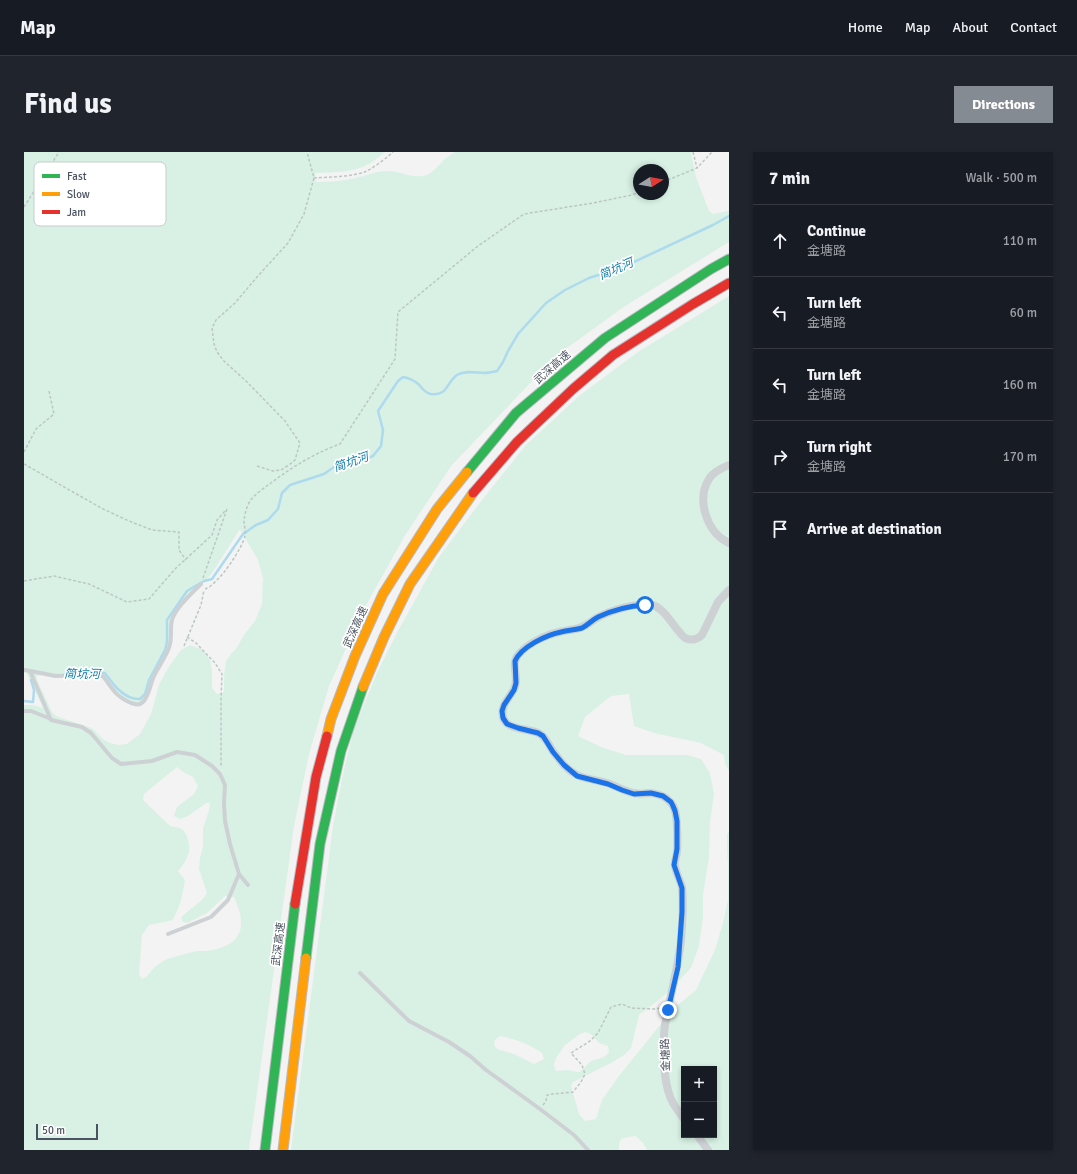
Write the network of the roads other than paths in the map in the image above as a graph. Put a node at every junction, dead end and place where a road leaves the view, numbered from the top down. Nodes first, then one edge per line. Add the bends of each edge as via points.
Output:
1 (729, 259) edge
2 (729, 283) edge
3 (729, 465) edge
4 (729, 543) edge
5 (201, 584) dead end
6 (729, 590) edge
7 (24, 670) edge
8 (30, 671) junction
9 (24, 711) edge
10 (51, 720) junction
11 (239, 874) junction
12 (248, 885) dead end
13 (168, 934) dead end
14 (360, 973) dead end
15 (681, 1115) edge
16 (699, 1138) edge
17 (265, 1150) edge
18 (282, 1150) edge
19 (588, 1150) edge
20 (708, 1150) edge

1 - 17 highway, 武深高速 via 711,268 605,338 516,413 436,509 383,594 355,656 331,719 316,777 296,894
2 - 18 highway via 613,355 574,388 517,442 477,487 410,584 360,694 341,751 320,844
3 - 4 street via 717,470 703,492 704,508 710,526
5 - 8 lane via 172,619 170,645 141,704 134,704 119,697 103,676 56,676
6 - 15 street, 金塘路 via 718,602 702,635 694,640 680,634 659,608 645,605 612,611 580,628 540,639 516,658 516,683 502,711 507,724 543,736 564,765 577,776 634,794 663,796 671,802 675,811 677,849 674,865 682,888 682,926 678,967 665,1025 664,1051 666,1082 671,1099
7 - 8 lane
8 - 10 lane
9 - 10 lane via 31,711
10 - 11 lane via 82,727 121,764 152,761 177,752 195,755 212,766 225,784 225,821
11 - 12 lane
11 - 13 lane via 228,900 211,917
14 - 19 lane via 409,1021 470,1056 574,1135
16 - 20 street

